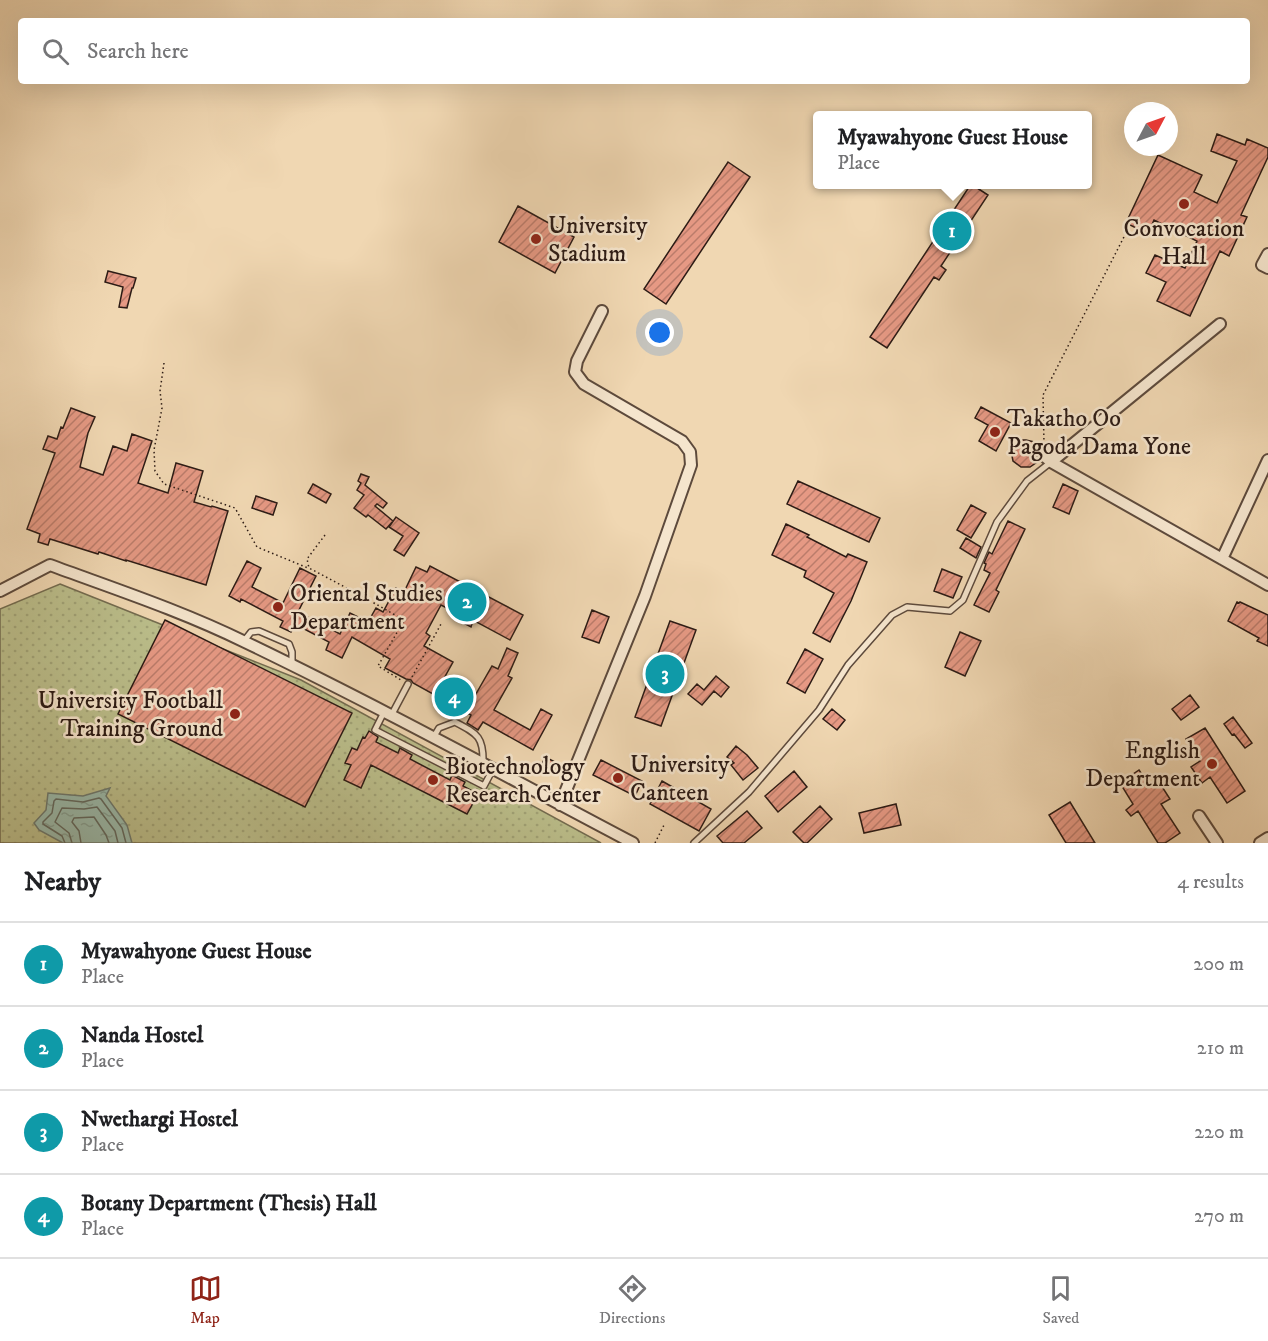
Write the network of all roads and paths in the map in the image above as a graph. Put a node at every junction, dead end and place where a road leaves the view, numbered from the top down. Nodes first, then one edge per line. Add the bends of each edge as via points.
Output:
1 (1128, 229) dead end
2 (1268, 254) edge
3 (1268, 268) edge
4 (602, 311) dead end
5 (1220, 324) dead end
6 (164, 363) dead end
7 (1047, 459) junction
8 (1268, 460) edge
9 (325, 535) dead end
10 (1222, 559) junction
11 (309, 568) junction
12 (1268, 585) edge
13 (0, 591) edge
14 (441, 624) dead end
15 (244, 641) junction
16 (292, 666) junction
17 (408, 684) junction
18 (388, 714) junction
19 (433, 738) junction
20 (488, 767) junction
21 (560, 805) junction
22 (1199, 816) dead end
23 (665, 823) dead end
24 (1268, 838) edge
25 (633, 843) edge
26 (654, 843) edge
27 (694, 843) edge
28 (1216, 843) edge
29 (1260, 843) edge

1 - 7 path via 1043,396
2 - 3 street via 1262,265
4 - 21 street via 576,361 575,372 584,384 682,441 690,452 692,465 645,596
5 - 7 street
6 - 11 path via 162,408 154,450 155,471 164,484 235,508 257,547
7 - 10 street
7 - 27 lane via 997,522 963,600 950,611 907,607 892,615 749,792
8 - 10 street
9 - 11 path via 307,560
10 - 12 street
11 - 17 path via 404,620 378,666
13 - 15 street via 50,565
14 - 17 path
15 - 16 street
15 - 16 lane via 259,631 289,644
16 - 18 street
17 - 18 lane
18 - 19 street
18 - 20 lane via 375,730 484,786
19 - 20 street
19 - 20 lane via 439,728 455,722 476,733
20 - 21 street
21 - 25 street
22 - 28 street
23 - 26 path
24 - 29 street

